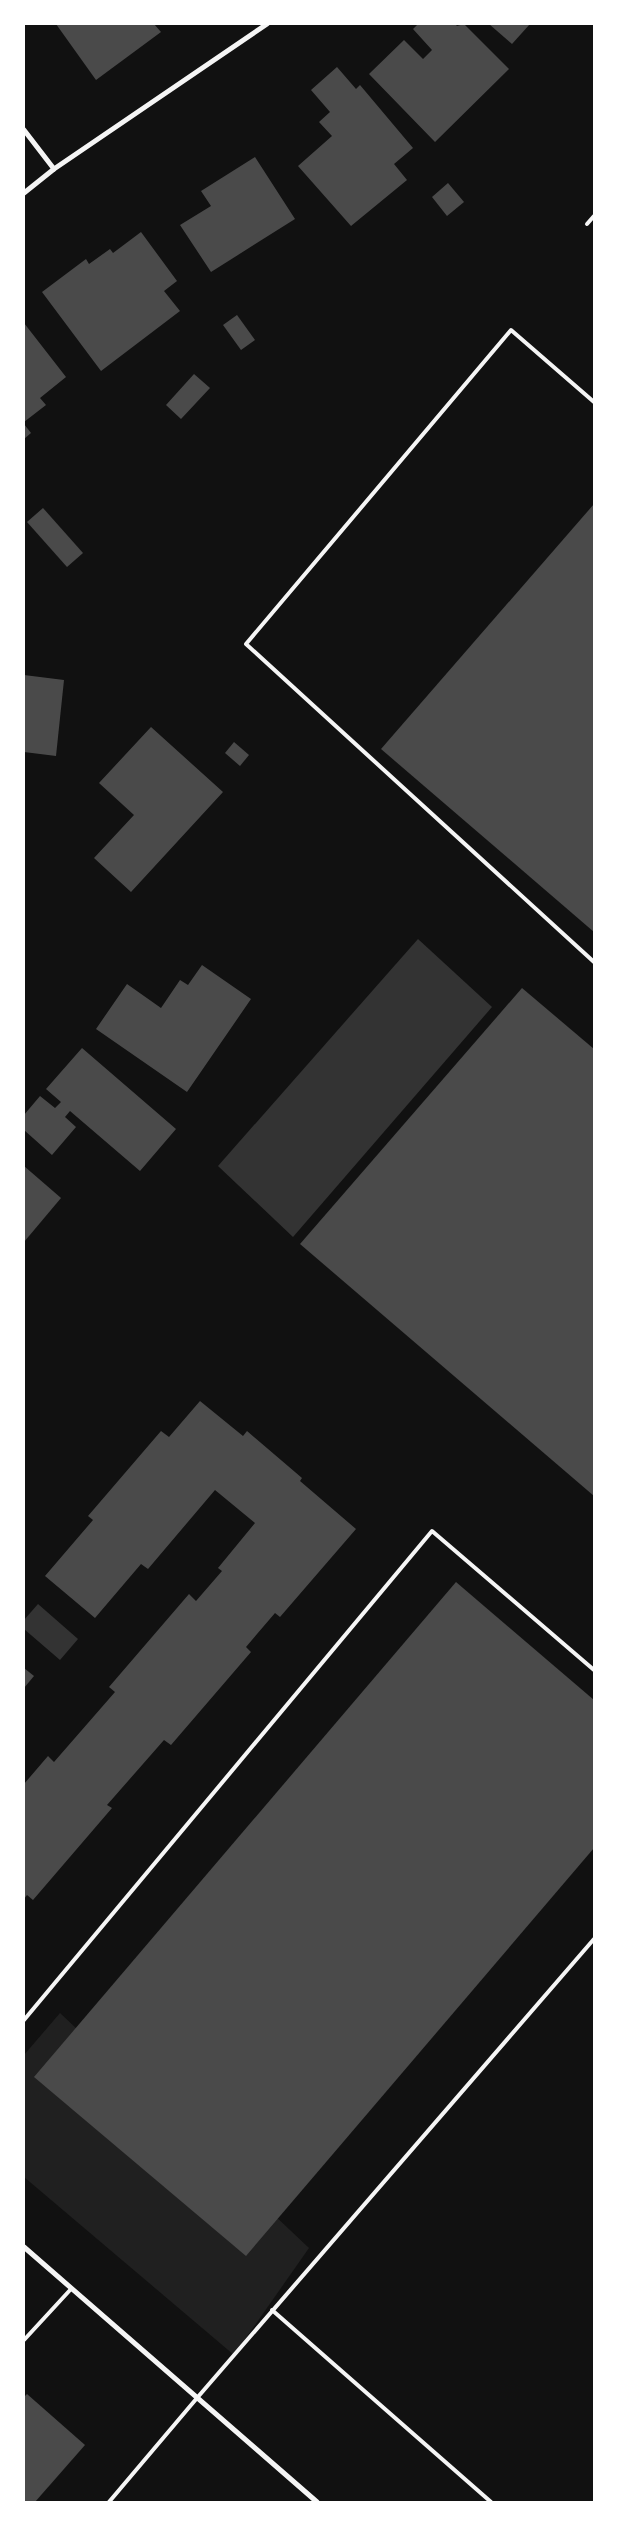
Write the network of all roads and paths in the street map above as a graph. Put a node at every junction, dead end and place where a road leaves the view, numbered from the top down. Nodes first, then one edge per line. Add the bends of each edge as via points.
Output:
1 (267, 24) edge
2 (24, 130) edge
3 (54, 169) junction
4 (24, 193) edge
5 (594, 216) edge
6 (587, 224) dead end
7 (594, 402) edge
8 (594, 962) edge
9 (594, 1670) edge
10 (594, 1939) edge
11 (24, 2020) edge
12 (24, 2248) edge
13 (71, 2289) junction
14 (272, 2310) junction
15 (24, 2340) edge
16 (197, 2398) junction
17 (109, 2502) edge
18 (317, 2502) edge
19 (491, 2502) edge

1 - 3 street
2 - 3 street
3 - 4 street
5 - 6 lane
7 - 8 lane via 510,330 246,644
9 - 11 lane via 432,1531
10 - 14 lane
12 - 13 street
13 - 15 lane
13 - 16 street
14 - 16 lane
14 - 19 lane
16 - 17 lane
16 - 18 street

